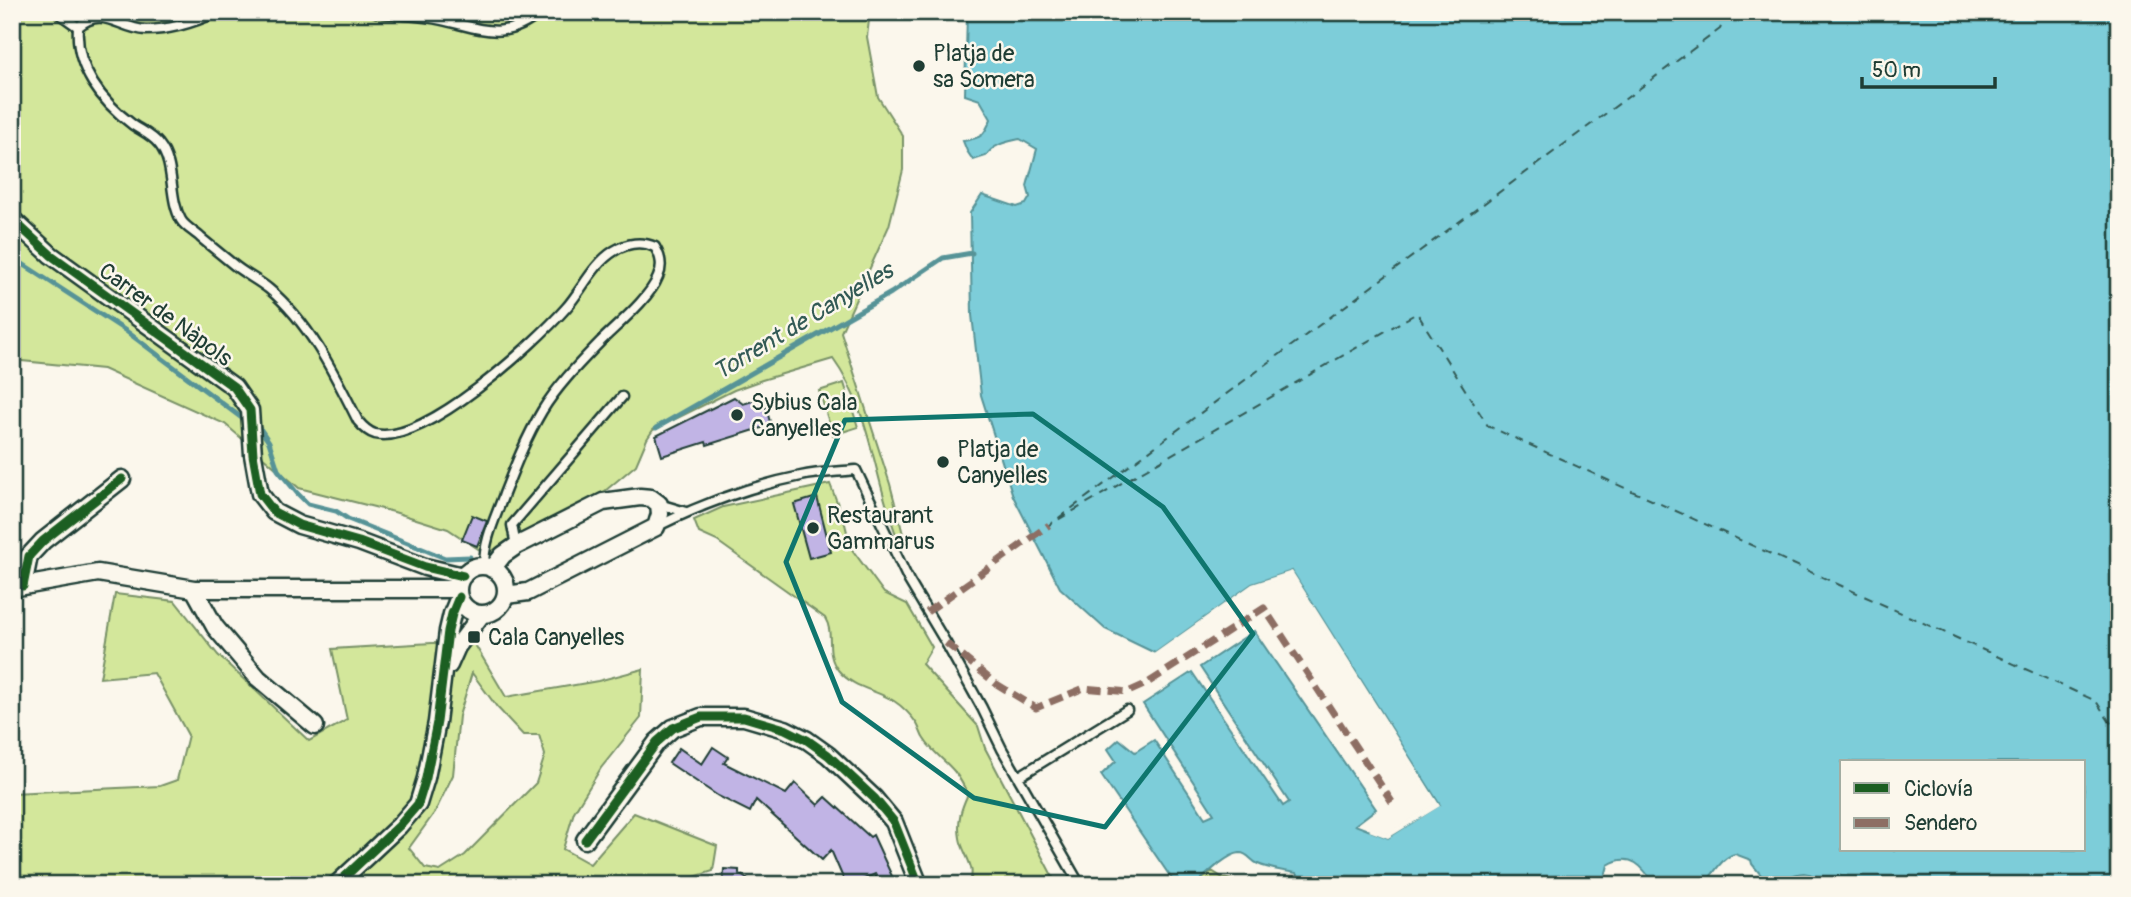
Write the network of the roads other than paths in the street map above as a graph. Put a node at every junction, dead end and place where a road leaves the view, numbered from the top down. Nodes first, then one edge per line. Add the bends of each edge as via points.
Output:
1 (57, 12) edge
2 (217, 12) edge
3 (376, 12) edge
4 (541, 12) edge
5 (78, 27) junction
6 (12, 219) edge
7 (622, 397) dead end
8 (122, 479) dead end
9 (659, 504) junction
10 (687, 512) junction
11 (656, 527) junction
12 (516, 546) junction
13 (488, 568) junction
14 (18, 587) edge
15 (460, 587) junction
16 (194, 589) junction
17 (506, 595) junction
18 (482, 614) junction
19 (442, 679) junction
20 (1127, 710) dead end
21 (315, 726) dead end
22 (1018, 777) junction
23 (585, 840) dead end
24 (337, 885) edge
25 (919, 885) edge
26 (1080, 885) edge

1 - 5 lane
2 - 5 lane via 166,28 143,30 102,17 87,19
3 - 4 lane via 496,32 519,27
5 - 13 lane via 77,40 89,78 100,94 164,150 182,222 269,289 304,327 358,421 374,434 404,432 432,420 548,327 614,251 637,243 655,247 662,265 658,279 568,377 543,410 517,458 484,549
6 - 15 street, Carrer de Nàpols via 51,255 234,387 250,410 260,494 274,512 299,525 425,567
7 - 12 lane via 512,525
8 - 14 street via 43,541 29,556
9 - 10 lane
9 - 11 street
9 - 12 street via 640,497 603,502
10 - 11 lane
10 - 22 lane via 802,475 856,470 908,581
11 - 17 street via 528,592
12 - 13 street
13 - 15 street via 476,567
13 - 17 street via 503,580
14 - 16 street via 98,573
15 - 16 street
15 - 18 street via 464,606
15 - 19 street
16 - 21 street via 215,627 258,678
17 - 18 street via 497,609
18 - 19 street via 457,647
19 - 24 street via 418,804
20 - 22 lane
22 - 26 lane
23 - 25 street via 657,743 673,729 701,717 744,717 807,740 874,798 894,822

